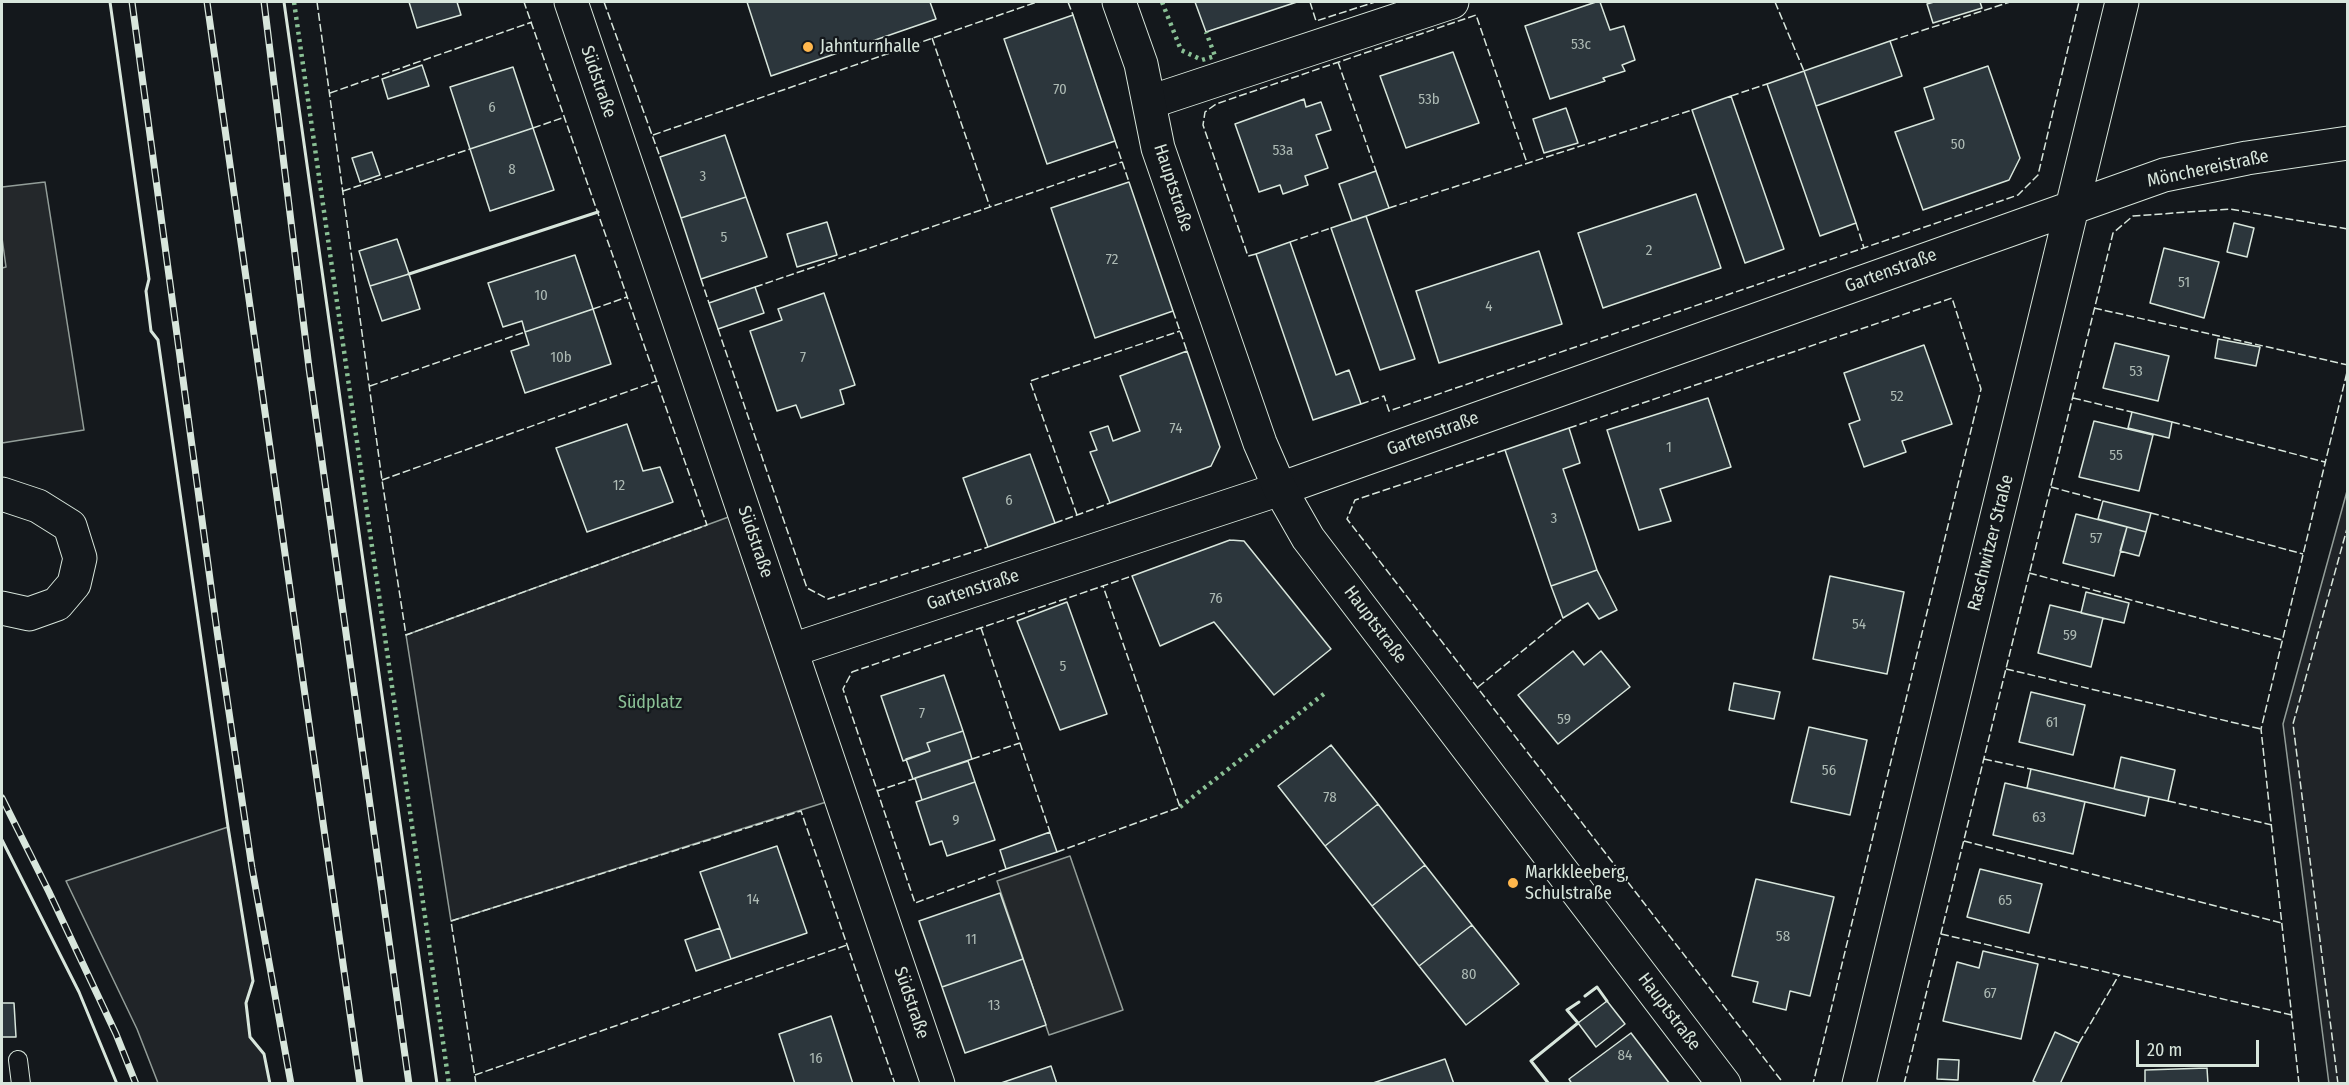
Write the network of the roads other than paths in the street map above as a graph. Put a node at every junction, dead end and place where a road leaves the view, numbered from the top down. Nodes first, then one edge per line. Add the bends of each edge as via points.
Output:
1 (571, 2) edge
2 (1119, 2) edge
3 (1452, 2) edge
4 (2122, 2) edge
5 (1150, 102) junction
6 (2348, 143) edge
7 (2071, 207) junction
8 (1280, 489) junction
9 (2, 494) edge
10 (2, 608) edge
11 (792, 650) junction
12 (18, 1060) dead end
13 (21, 1083) edge
14 (938, 1083) edge
15 (1724, 1083) edge
16 (1859, 1083) edge

1 - 11 street, Südstraße
2 - 5 street, Hauptstraße
3 - 5 street
4 - 7 street, Raschwitzer Straße
5 - 8 street, Hauptstraße via 1158,148 1260,443
6 - 7 street, Mönchereistraße via 2164,175
7 - 8 street, Gartenstraße
7 - 16 street, Raschwitzer Straße
8 - 11 street, Gartenstraße
8 - 15 street, Hauptstraße via 1308,538
9 - 10 street via 38,506 70,526 80,558 74,584 57,604 29,614
11 - 14 street, Südstraße
12 - 13 lane

